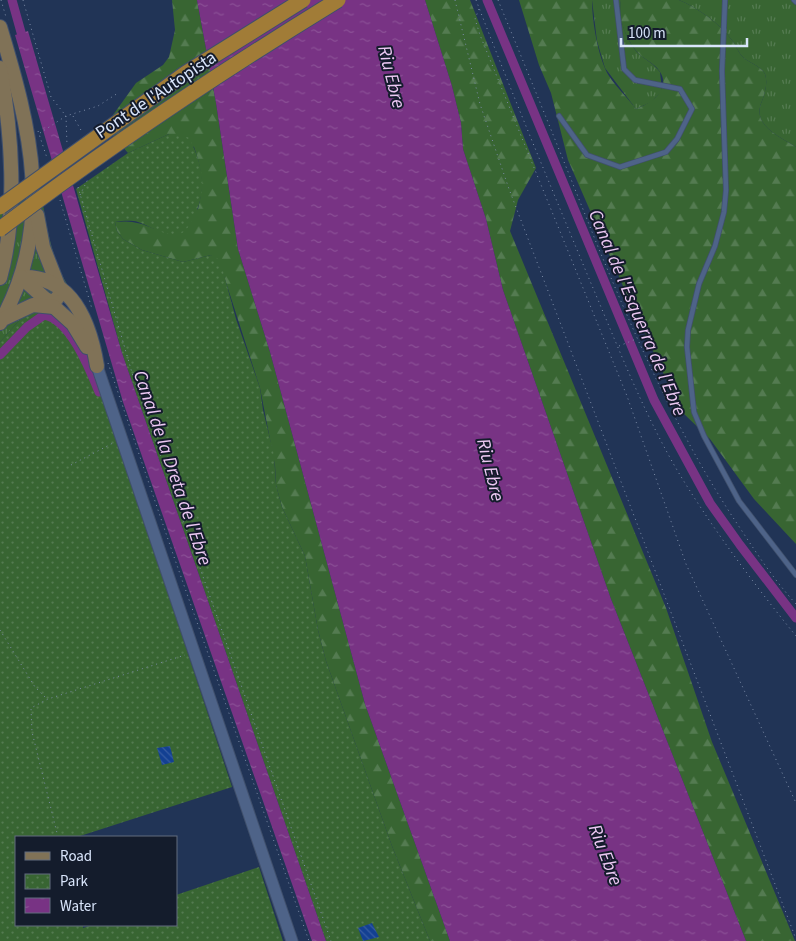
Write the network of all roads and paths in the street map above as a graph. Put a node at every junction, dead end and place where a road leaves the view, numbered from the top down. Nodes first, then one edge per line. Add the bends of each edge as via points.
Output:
1 (1, 0) edge
2 (303, 0) edge
3 (338, 0) edge
4 (455, 0) edge
5 (476, 0) edge
6 (498, 0) edge
7 (616, 0) edge
8 (725, 0) edge
9 (479, 9) junction
10 (3, 23) edge
11 (0, 68) edge
12 (118, 93) dead end
13 (559, 116) dead end
14 (37, 125) dead end
15 (39, 133) junction
16 (48, 161) dead end
17 (34, 194) junction
18 (58, 195) dead end
19 (0, 208) edge
20 (0, 229) edge
21 (21, 277) junction
22 (0, 278) edge
23 (60, 287) junction
24 (109, 295) dead end
25 (44, 299) junction
26 (59, 311) junction
27 (93, 313) dead end
28 (1, 322) edge
29 (637, 338) junction
30 (618, 346) junction
31 (102, 361) junction
32 (123, 439) junction
33 (71, 465) dead end
34 (796, 575) edge
35 (796, 604) edge
36 (0, 630) edge
37 (796, 636) edge
38 (196, 652) junction
39 (48, 699) junction
40 (796, 803) edge
41 (58, 836) edge
42 (796, 939) edge
43 (292, 941) edge
44 (309, 941) edge
45 (331, 941) edge

1 - 10 path
2 - 19 highway, Pont de l'Autopista, bridge via 186,74
3 - 20 highway, Pont de l'Autopista, bridge via 170,106
4 - 42 path via 480,104 509,189
5 - 9 path
6 - 29 path
7 - 13 lane via 624,69 635,80 680,89 692,109 687,122 666,152 620,167 587,155
8 - 34 lane via 722,70 726,190 715,246 699,284 688,330 694,412 739,501
9 - 30 path
9 - 40 path via 475,19 480,35 627,396 686,564
10 - 17 main road via 26,123
11 - 22 main road via 9,137 12,209 8,248
12 - 15 path via 98,106 66,116
14 - 15 path
15 - 16 path
17 - 21 main road
17 - 23 main road via 43,247
18 - 27 path
21 - 23 main road via 41,277
21 - 25 main road
21 - 28 main road
23 - 25 main road via 58,300
23 - 31 main road via 84,320 95,352
24 - 45 path via 136,383
25 - 26 main road
26 - 28 main road via 50,306 34,305
26 - 31 main road
29 - 30 path
29 - 35 path via 700,468 751,546
30 - 37 path via 643,405 676,468 755,586
31 - 32 street
31 - 44 path
32 - 33 path
32 - 38 street
36 - 39 path via 35,687
38 - 39 path
38 - 43 street
39 - 41 path via 31,708 30,716

